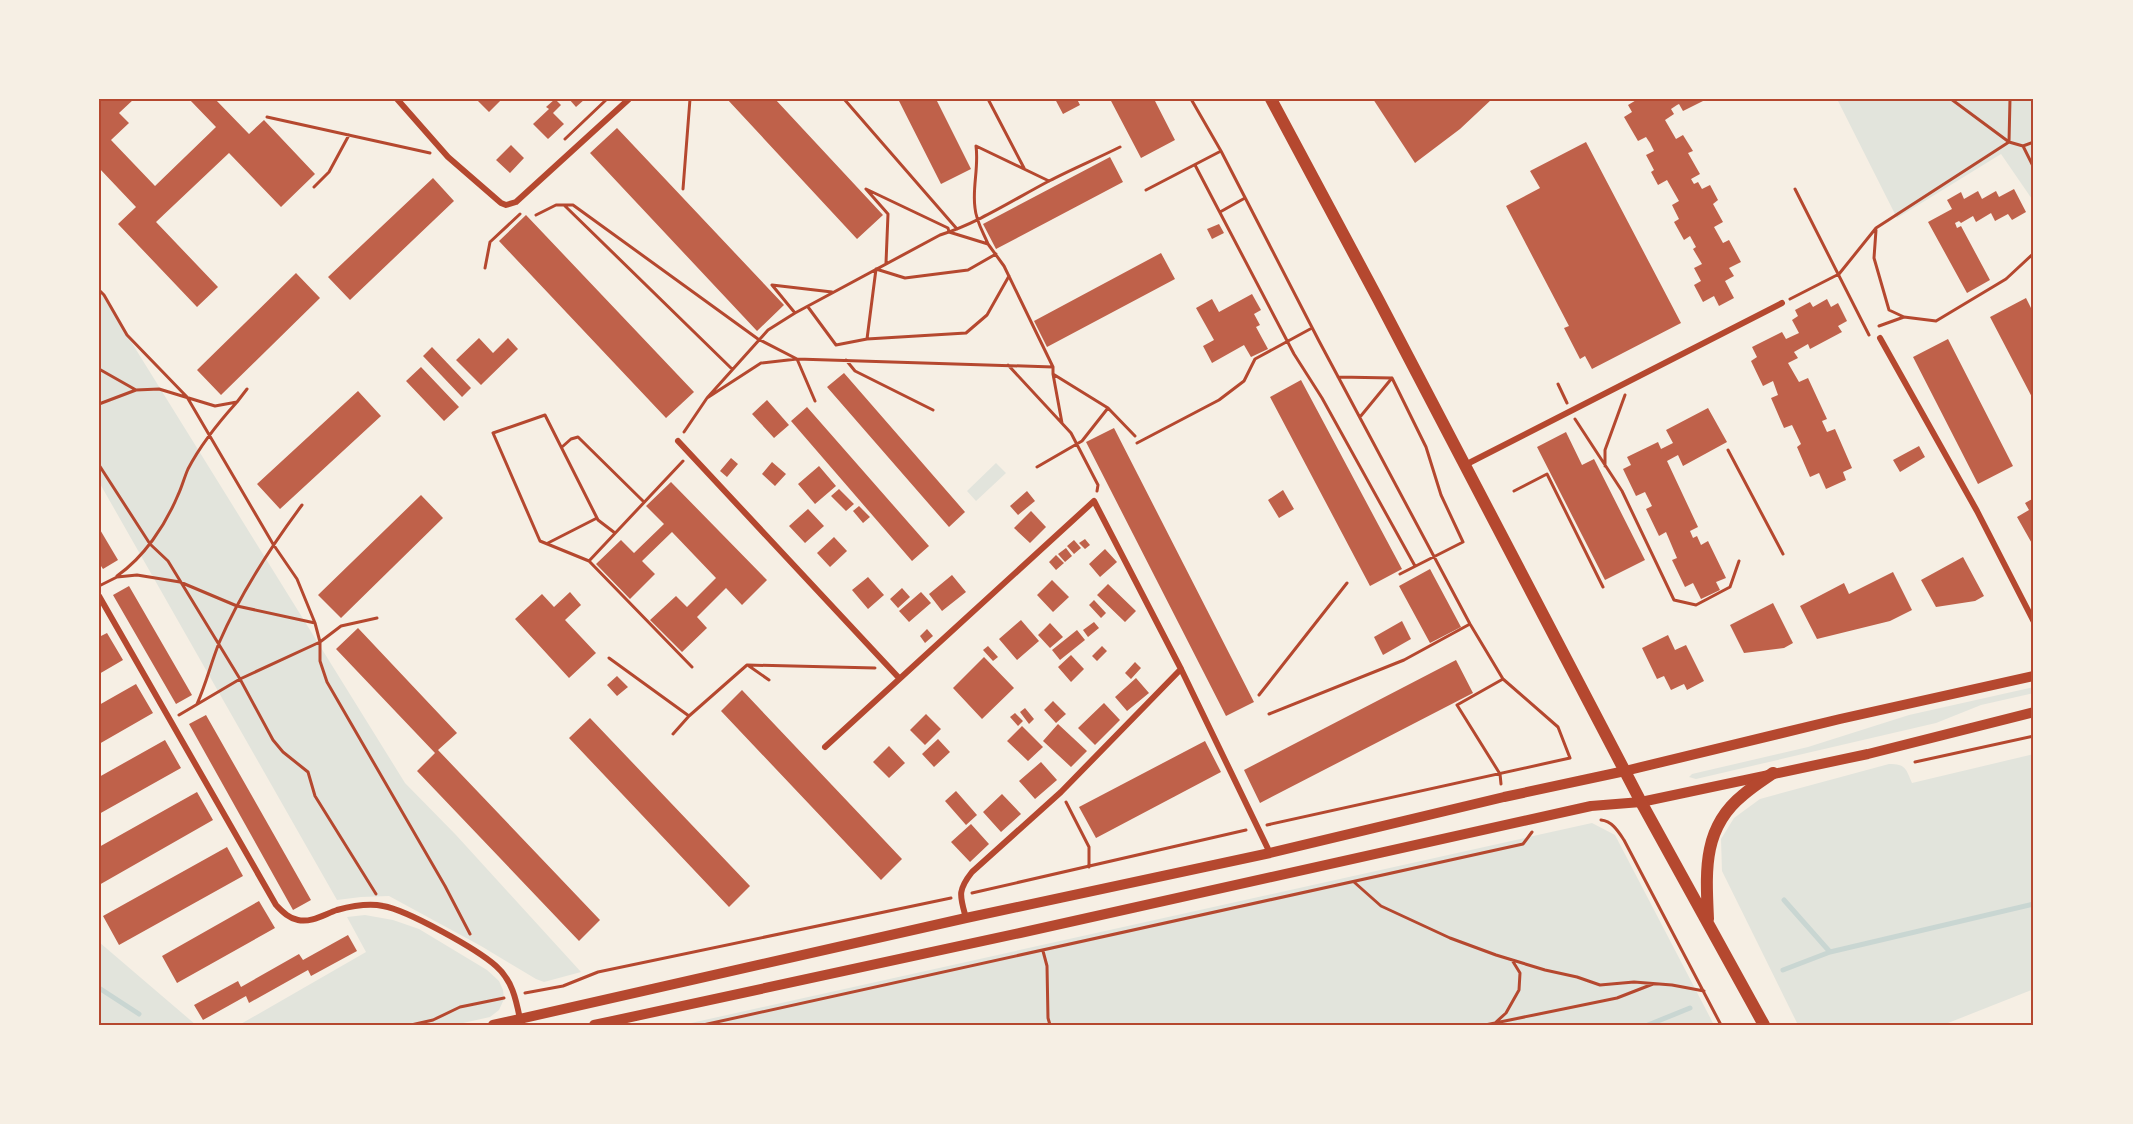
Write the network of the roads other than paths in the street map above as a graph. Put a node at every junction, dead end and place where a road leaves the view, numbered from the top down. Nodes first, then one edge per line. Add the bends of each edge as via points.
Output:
1 (397, 99) edge
2 (629, 99) edge
3 (1271, 99) edge
4 (1782, 303) road end
5 (1880, 338) dead end
6 (678, 441) road end
7 (1465, 465) junction
8 (99, 596) edge
9 (2034, 622) edge
10 (1181, 669) junction
11 (2034, 676) edge
12 (899, 678) junction
13 (2034, 712) edge
14 (825, 747) dead end
15 (1625, 771) junction
16 (1773, 773) junction
17 (1641, 802) junction
18 (1270, 853) junction
19 (966, 918) junction
20 (1708, 923) junction
21 (521, 1022) edge
22 (493, 1025) edge
23 (594, 1025) edge
24 (1764, 1025) edge

1 - 2 street via 448,157 506,205 516,202
3 - 7 highway
4 - 7 street
5 - 9 street
6 - 12 street
7 - 15 highway
8 - 21 street via 276,904 286,915 308,921 336,910 383,906 413,916 497,966 515,995
10 - 12 street via 1094,501
10 - 18 street
10 - 19 street via 1061,792 972,872 961,885
11 - 15 main road
12 - 14 street
13 - 16 main road via 1868,754
15 - 17 highway
15 - 18 main road
16 - 17 main road
16 - 20 highway via 1741,796 1721,818 1711,837
17 - 20 highway
17 - 23 main road via 1591,806
18 - 19 main road
19 - 21 main road
20 - 24 highway
21 - 22 main road

